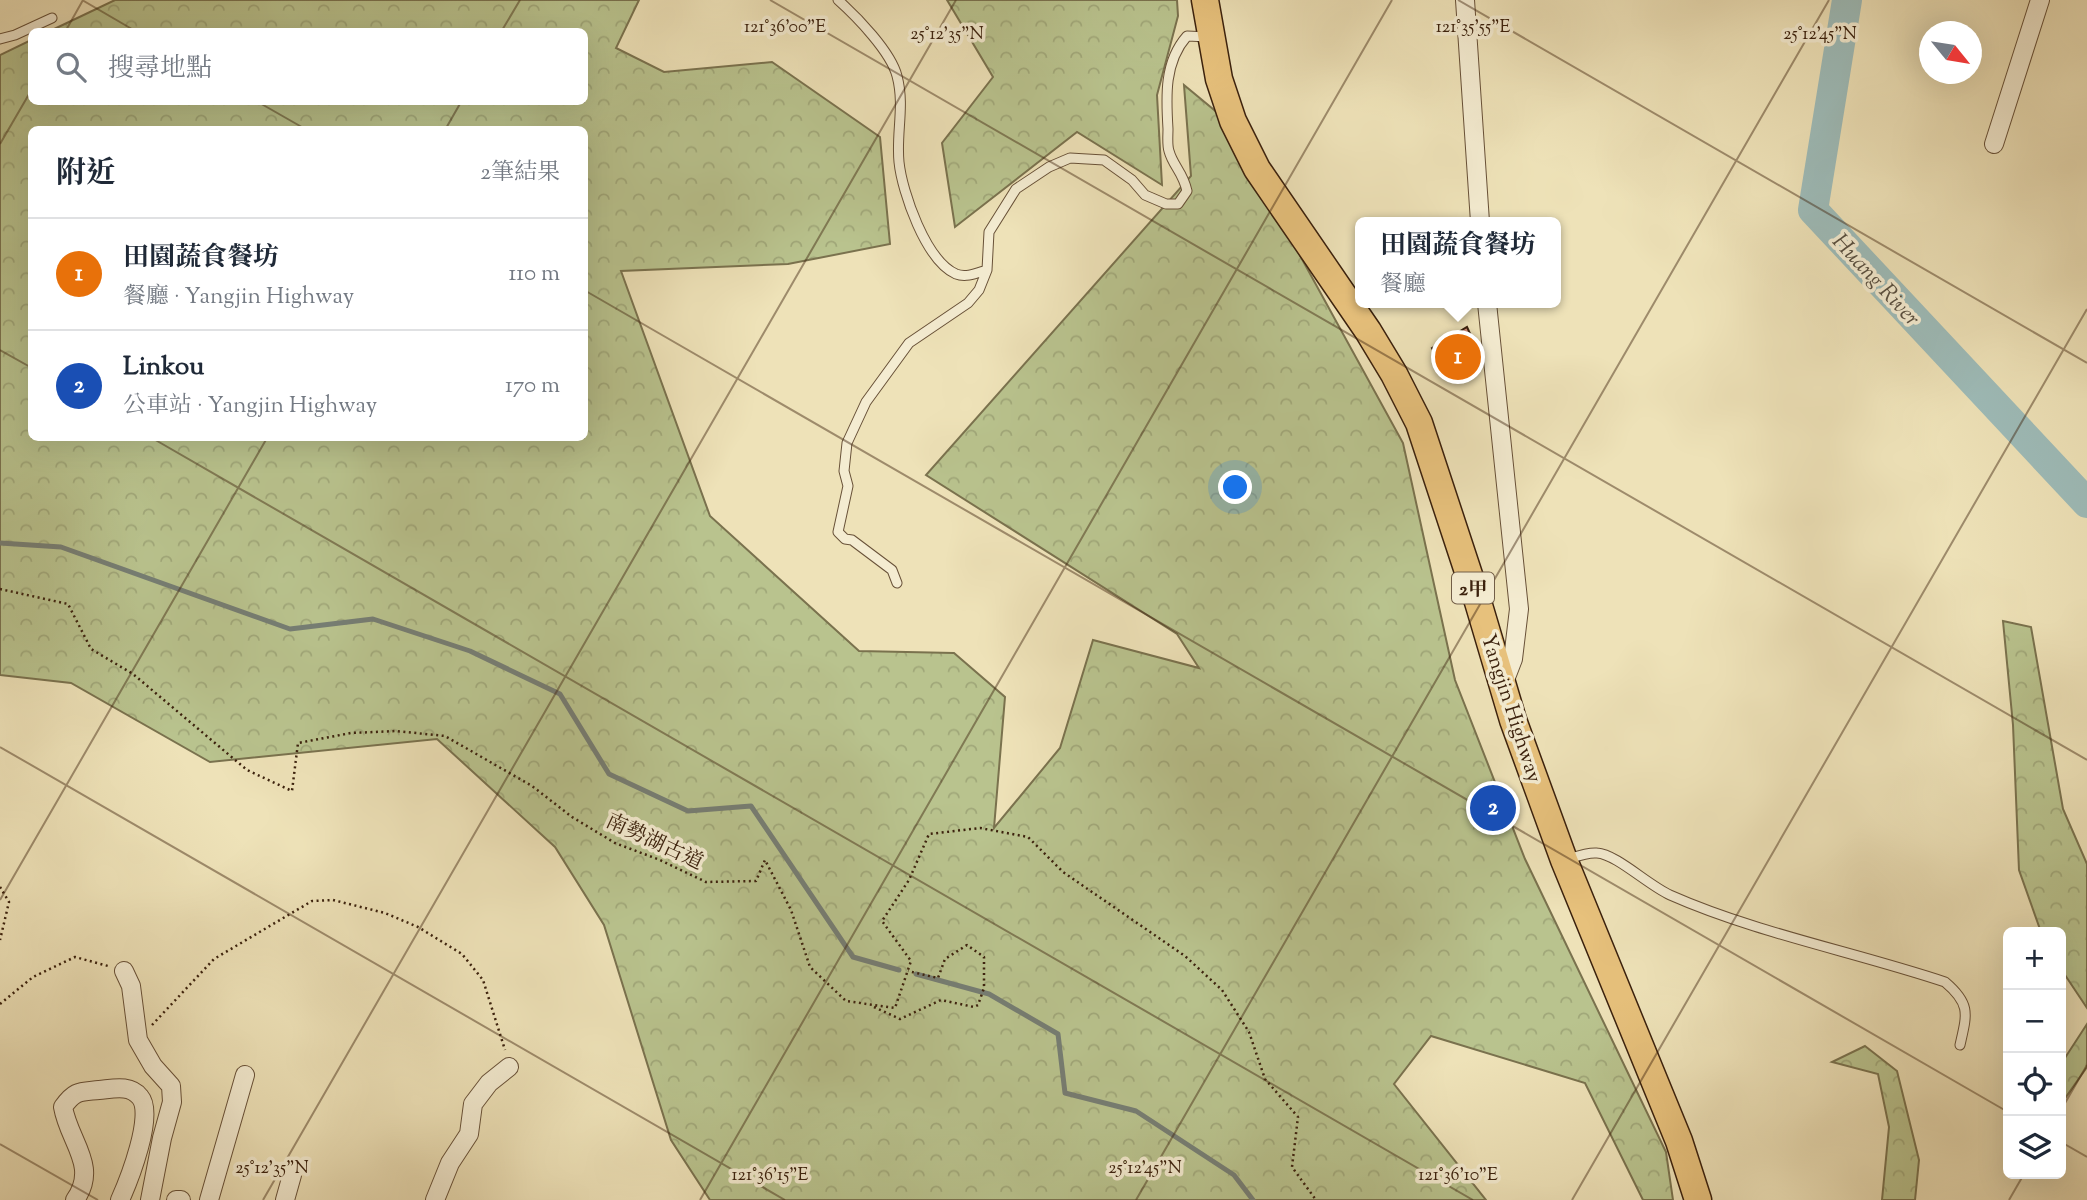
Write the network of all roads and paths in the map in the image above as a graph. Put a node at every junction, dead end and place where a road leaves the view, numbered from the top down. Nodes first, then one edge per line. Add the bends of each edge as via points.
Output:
1 (838, 0) edge
2 (1205, 0) edge
3 (1465, 0) edge
4 (2040, 0) edge
5 (52, 18) dead end
6 (30, 28) edge
7 (28, 29) edge
8 (1211, 37) junction
9 (0, 38) edge
10 (1994, 144) dead end
11 (1480, 217) edge
12 (987, 270) junction
13 (1488, 308) edge
14 (897, 583) dead end
15 (0, 589) edge
16 (1503, 685) junction
17 (1564, 860) junction
18 (0, 887) edge
19 (0, 940) edge
20 (124, 971) joint
21 (908, 971) junction
22 (0, 1004) edge
23 (869, 1004) junction
24 (138, 1040) junction
25 (1960, 1045) dead end
26 (509, 1067) joint
27 (245, 1075) dead end
28 (292, 1175) dead end
29 (75, 1200) edge
30 (120, 1200) edge
31 (150, 1200) edge
32 (209, 1200) edge
33 (285, 1200) edge
34 (435, 1200) edge
35 (1316, 1200) edge
36 (1698, 1200) edge

1 - 12 lane via 877,42 897,75 902,105 898,162 912,217 939,261 955,274
2 - 8 main road, Yangjin Highway / 2甲
3 - 11 street
4 - 10 street
5 - 6 lane
7 - 9 lane
8 - 12 lane via 1187,36 1169,68 1169,151 1187,191 1178,204 1145,195 1104,160 1070,158 1016,190 989,232
8 - 16 main road, Yangjin Highway / 2甲 via 1233,121 1257,169 1368,331 1419,423
12 - 14 lane via 968,303 920,334 897,356 866,401 847,443 844,471 848,486 838,532 892,570
13 - 16 street via 1519,609 1513,659
15 - 23 path, 南勢湖古道 via 68,604 91,649 133,674 247,770 292,791 298,743 352,733 445,736 532,786 615,843 706,882 756,881 765,860 791,910 810,967 846,1001
16 - 17 main road, Yangjin Highway / 2甲
17 - 25 lane via 1595,852 1612,856 1669,894 1945,982 1959,994 1967,1016
17 - 36 main road, Yangjin Highway / 2甲 via 1679,1140
18 - 19 path via 9,902
20 - 22 path via 75,957 33,977
20 - 24 street via 131,986
21 - 23 path, 南勢湖古道 via 895,1008
21 - 23 path via 939,978 946,959 967,945 984,957 984,988 974,1007 942,1000 900,1019
21 - 35 path via 911,961 882,921 909,880 929,834 980,828 1028,837 1063,872 1185,956 1222,990 1249,1032 1265,1079 1297,1117 1292,1167
24 - 26 path via 214,959 312,901 333,900 385,913 462,954 483,980
24 - 31 street via 171,1086 172,1102
26 - 34 street via 473,1104 468,1134
27 - 32 street
28 - 33 street
29 - 30 street via 86,1167 63,1107 71,1095 80,1092 122,1088 141,1097 146,1114

